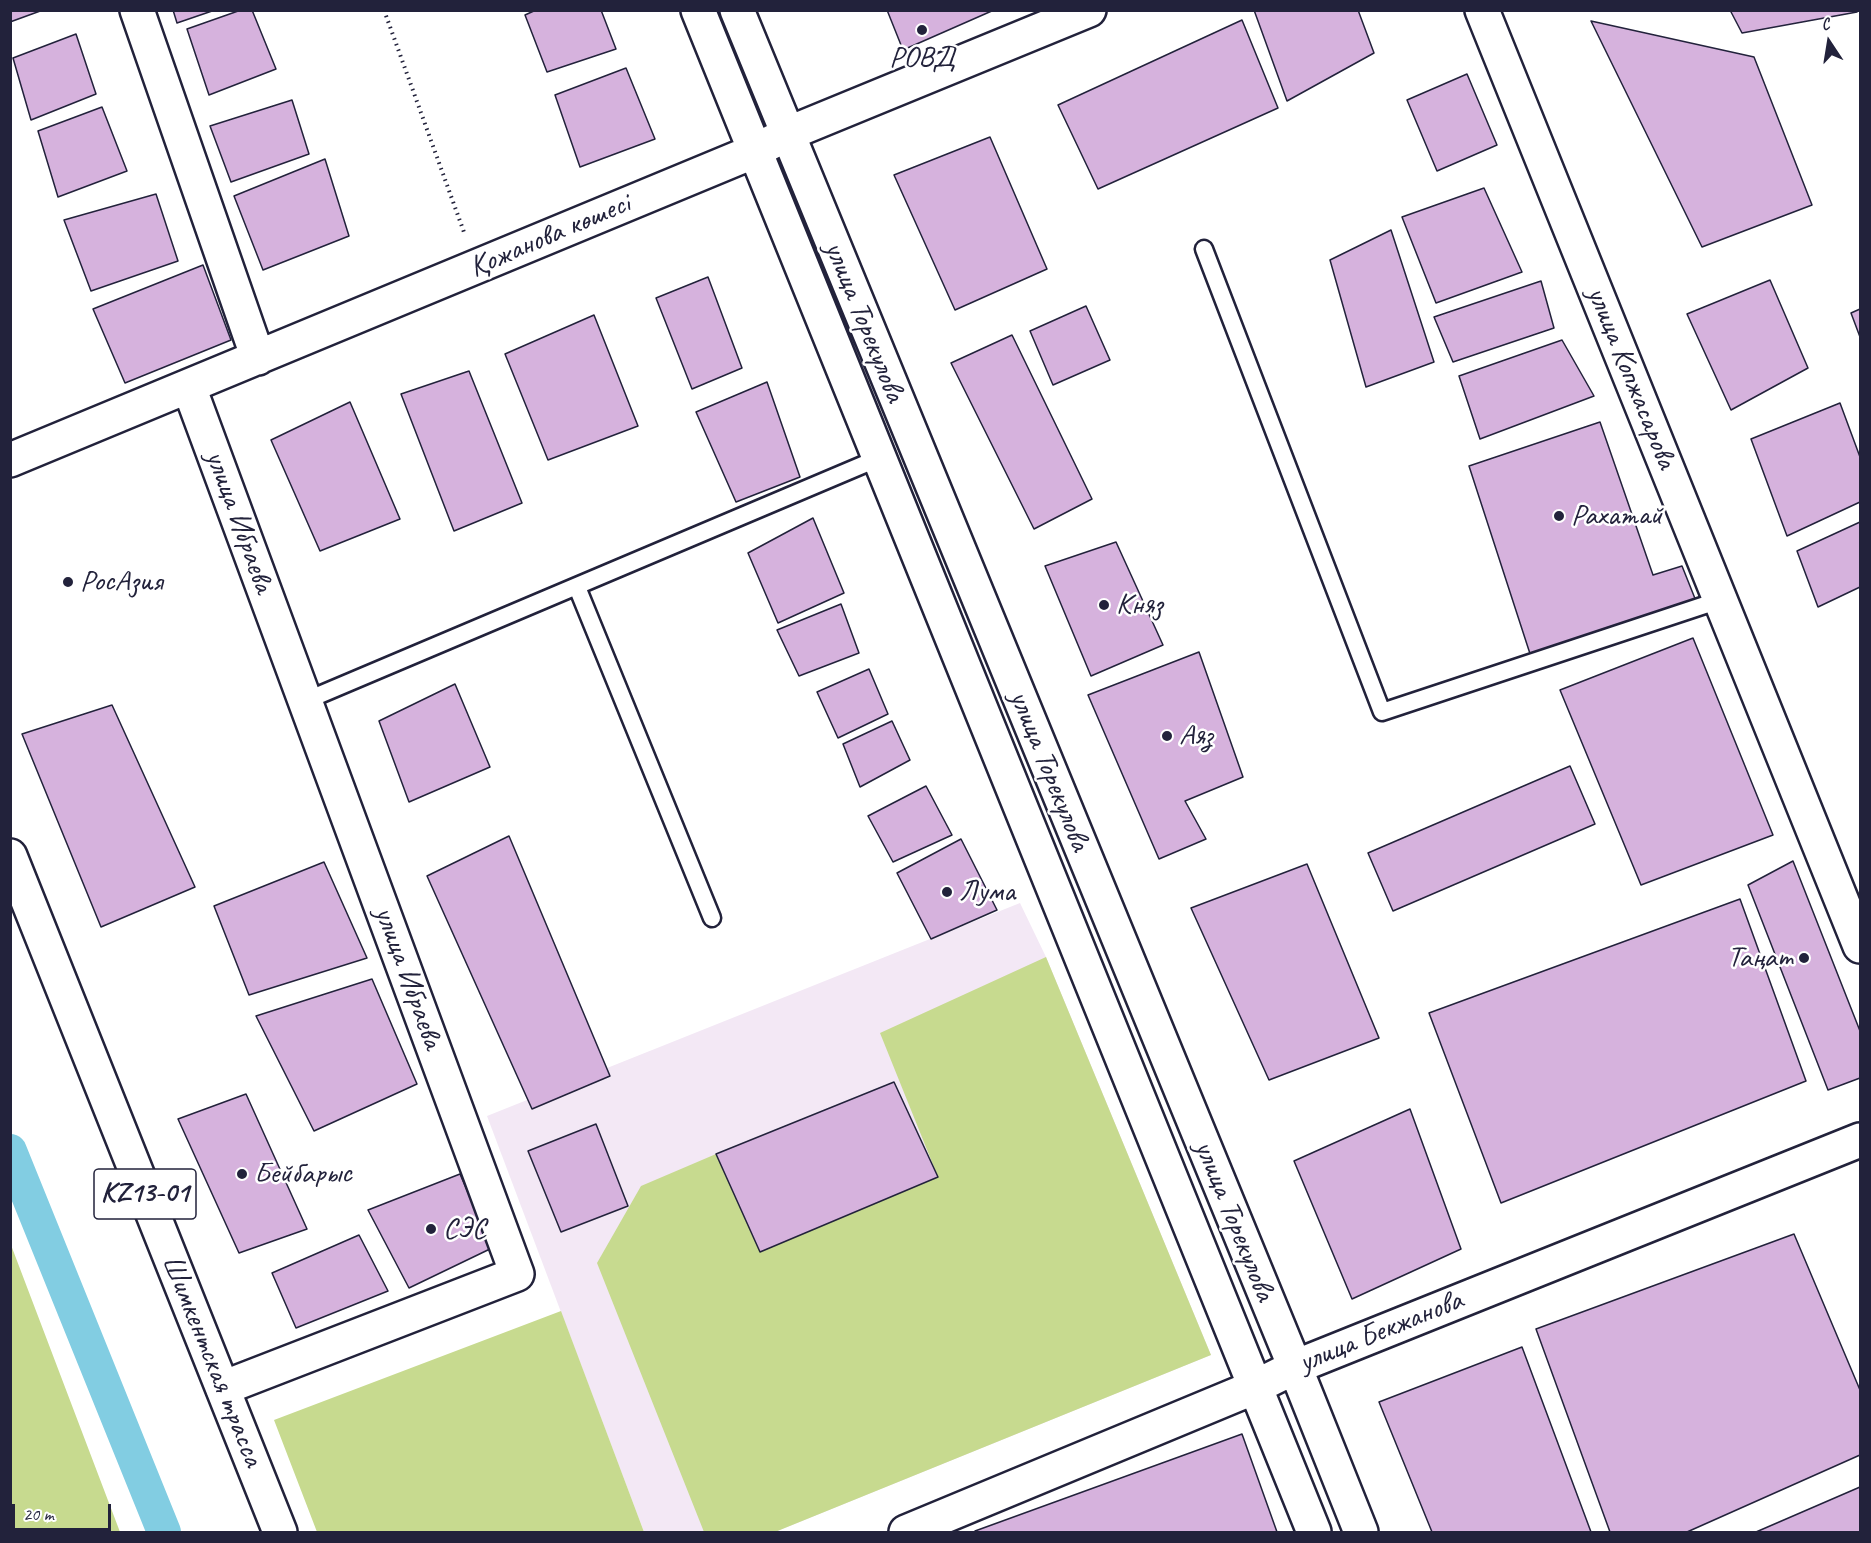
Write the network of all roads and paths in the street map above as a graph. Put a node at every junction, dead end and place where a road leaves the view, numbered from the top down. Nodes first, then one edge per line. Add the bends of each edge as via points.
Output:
1 (137, 10) edge
2 (384, 10) edge
3 (698, 10) edge
4 (737, 10) edge
5 (1089, 10) edge
6 (1482, 10) edge
7 (787, 134) junction
8 (755, 151) junction
9 (1204, 249) dead end
10 (476, 267) junction
11 (258, 358) junction
12 (189, 387) junction
13 (879, 458) junction
14 (10, 460) edge
15 (577, 587) junction
16 (1720, 600) junction
17 (305, 701) junction
18 (10, 856) edge
19 (712, 918) dead end
20 (1860, 946) edge
21 (1860, 1140) edge
22 (1295, 1367) junction
23 (1255, 1386) junction
24 (223, 1388) junction
25 (280, 1533) edge
26 (906, 1533) edge
27 (1314, 1533) edge
28 (1360, 1533) edge

1 - 11 street
2 - 10 path
3 - 8 street, улица Торекулова
4 - 7 street, улица Торекулова
5 - 7 street, Қожанова көшесі
6 - 16 street, улица Копжасарова
7 - 8 street, Қожанова көшесі
7 - 22 street, улица Торекулова
8 - 10 street, Қожанова көшесі
8 - 13 street, улица Торекулова
9 - 16 lane via 1382,712
10 - 11 street, Қожанова көшесі
11 - 12 street, Қожанова көшесі
12 - 14 street, Қожанова көшесі
12 - 17 street, улица Ибраева
13 - 15 lane
13 - 23 street, улица Торекулова
15 - 17 lane
15 - 19 lane
16 - 20 street, улица Копжасарова
17 - 24 street, улица Ибраева via 517,1274
18 - 24 street, Шимкентская трасса / KZ13-01
21 - 22 street, улица Бекжанова
22 - 23 street, улица Бекжанова
22 - 28 street, улица Торекулова
23 - 26 street, улица Бекжанова
23 - 27 street, улица Торекулова
24 - 25 street, Шимкентская трасса / KZ13-01

